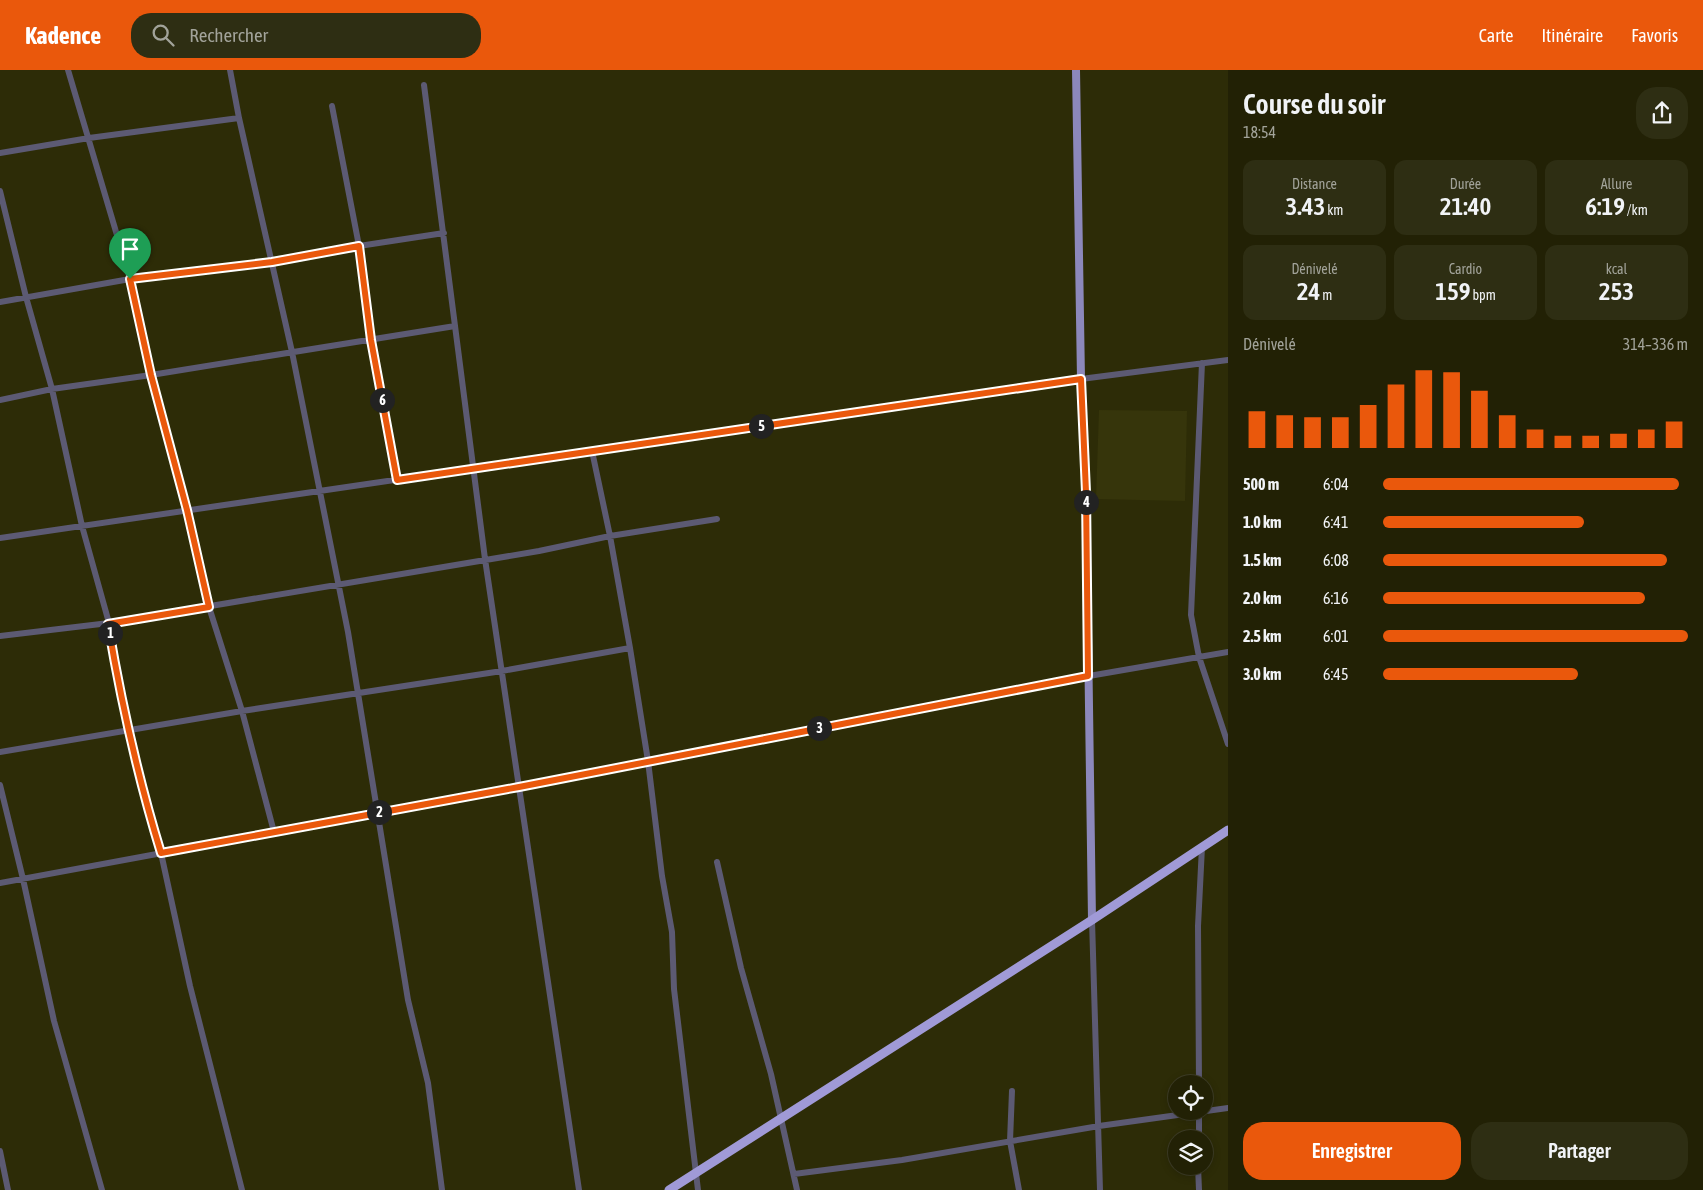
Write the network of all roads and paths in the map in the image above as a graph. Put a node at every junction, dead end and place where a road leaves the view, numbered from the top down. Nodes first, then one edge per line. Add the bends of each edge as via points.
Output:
1 (68, 70) edge
2 (230, 70) edge
3 (1076, 70) edge
4 (424, 85) dead end
5 (332, 106) dead end
6 (239, 118) junction
7 (89, 138) junction
8 (0, 153) edge
9 (0, 191) edge
10 (444, 233) junction
11 (359, 246) junction
12 (272, 262) junction
13 (130, 279) junction
14 (26, 297) junction
15 (0, 302) edge
16 (455, 326) junction
17 (371, 340) junction
18 (292, 352) junction
19 (1228, 360) edge
20 (1202, 363) junction
21 (151, 375) junction
22 (1081, 379) junction
23 (52, 389) junction
24 (0, 400) edge
25 (592, 451) junction
26 (473, 468) junction
27 (397, 480) junction
28 (320, 491) junction
29 (187, 510) junction
30 (717, 519) dead end
31 (82, 526) junction
32 (610, 536) junction
33 (0, 538) edge
34 (485, 559) junction
35 (339, 585) junction
36 (209, 607) junction
37 (108, 624) junction
38 (0, 636) edge
39 (630, 648) junction
40 (1228, 652) edge
41 (1199, 657) junction
42 (502, 671) junction
43 (1088, 676) junction
44 (358, 694) junction
45 (242, 710) junction
46 (129, 730) junction
47 (1228, 744) edge
48 (0, 752) edge
49 (648, 761) junction
50 (0, 785) edge
51 (519, 787) junction
52 (378, 812) junction
53 (1228, 830) edge
54 (274, 832) junction
55 (1202, 847) junction
56 (161, 853) junction
57 (717, 862) dead end
58 (23, 879) junction
59 (0, 883) edge
60 (1092, 920) junction
61 (1199, 1075) edge
62 (1012, 1091) dead end
63 (1228, 1108) edge
64 (1213, 1110) edge
65 (1168, 1116) edge
66 (781, 1119) junction
67 (1098, 1126) junction
68 (1010, 1141) junction
69 (0, 1151) edge
70 (696, 1172) junction
71 (794, 1174) junction
72 (1198, 1175) edge
73 (8, 1190) edge
74 (102, 1190) edge
75 (242, 1190) edge
76 (442, 1190) edge
77 (579, 1190) edge
78 (669, 1190) edge
79 (698, 1190) edge
80 (797, 1190) edge
81 (1019, 1190) edge
82 (1100, 1190) edge
83 (1199, 1190) edge

1 - 7 street
2 - 6 street
3 - 22 main road
4 - 10 street
5 - 11 street
6 - 7 street
6 - 12 street
7 - 8 street
7 - 13 street
9 - 14 street
10 - 11 street
10 - 16 street
11 - 12 street
11 - 17 street
12 - 13 street
12 - 18 street
13 - 14 street
13 - 21 street
14 - 15 street
14 - 23 street
16 - 17 street
16 - 26 street
17 - 18 street
17 - 27 street
18 - 21 street
18 - 28 street
19 - 20 street
20 - 22 street
20 - 41 street via 1191,595 1191,615
21 - 23 street
21 - 29 street
22 - 25 street
22 - 43 main road
23 - 24 street
23 - 31 street
25 - 26 street
25 - 32 street
26 - 27 street
26 - 34 street
27 - 28 street
28 - 29 street
28 - 35 street
29 - 31 street
29 - 36 street
30 - 32 street
31 - 33 street
31 - 37 street
32 - 34 street
32 - 39 street
34 - 35 street
34 - 42 street
35 - 36 street
35 - 44 street
36 - 37 street
36 - 45 street
37 - 38 street
37 - 46 street
39 - 42 street
39 - 49 street
40 - 41 street
41 - 43 street
41 - 47 street
42 - 44 street
42 - 51 street
43 - 49 street
43 - 60 main road
44 - 45 street
44 - 52 street
45 - 46 street
45 - 54 street
46 - 48 street
46 - 56 street via 148,813
49 - 51 street
49 - 70 street via 672,932 674,989
50 - 58 street
51 - 52 street
51 - 77 street
52 - 54 street
52 - 76 street via 408,1000 428,1084
53 - 55 highway
54 - 56 street
55 - 60 highway
55 - 61 street via 1198,926
56 - 58 street
56 - 75 street via 190,986
57 - 66 street
58 - 59 street
58 - 74 street via 54,1021
60 - 66 highway
60 - 67 street
62 - 68 street
63 - 64 street
65 - 67 street
66 - 70 highway
66 - 71 street
67 - 68 street
67 - 82 street
68 - 71 street
68 - 81 street
69 - 73 street
70 - 78 highway
70 - 79 street
71 - 80 street
72 - 83 street

